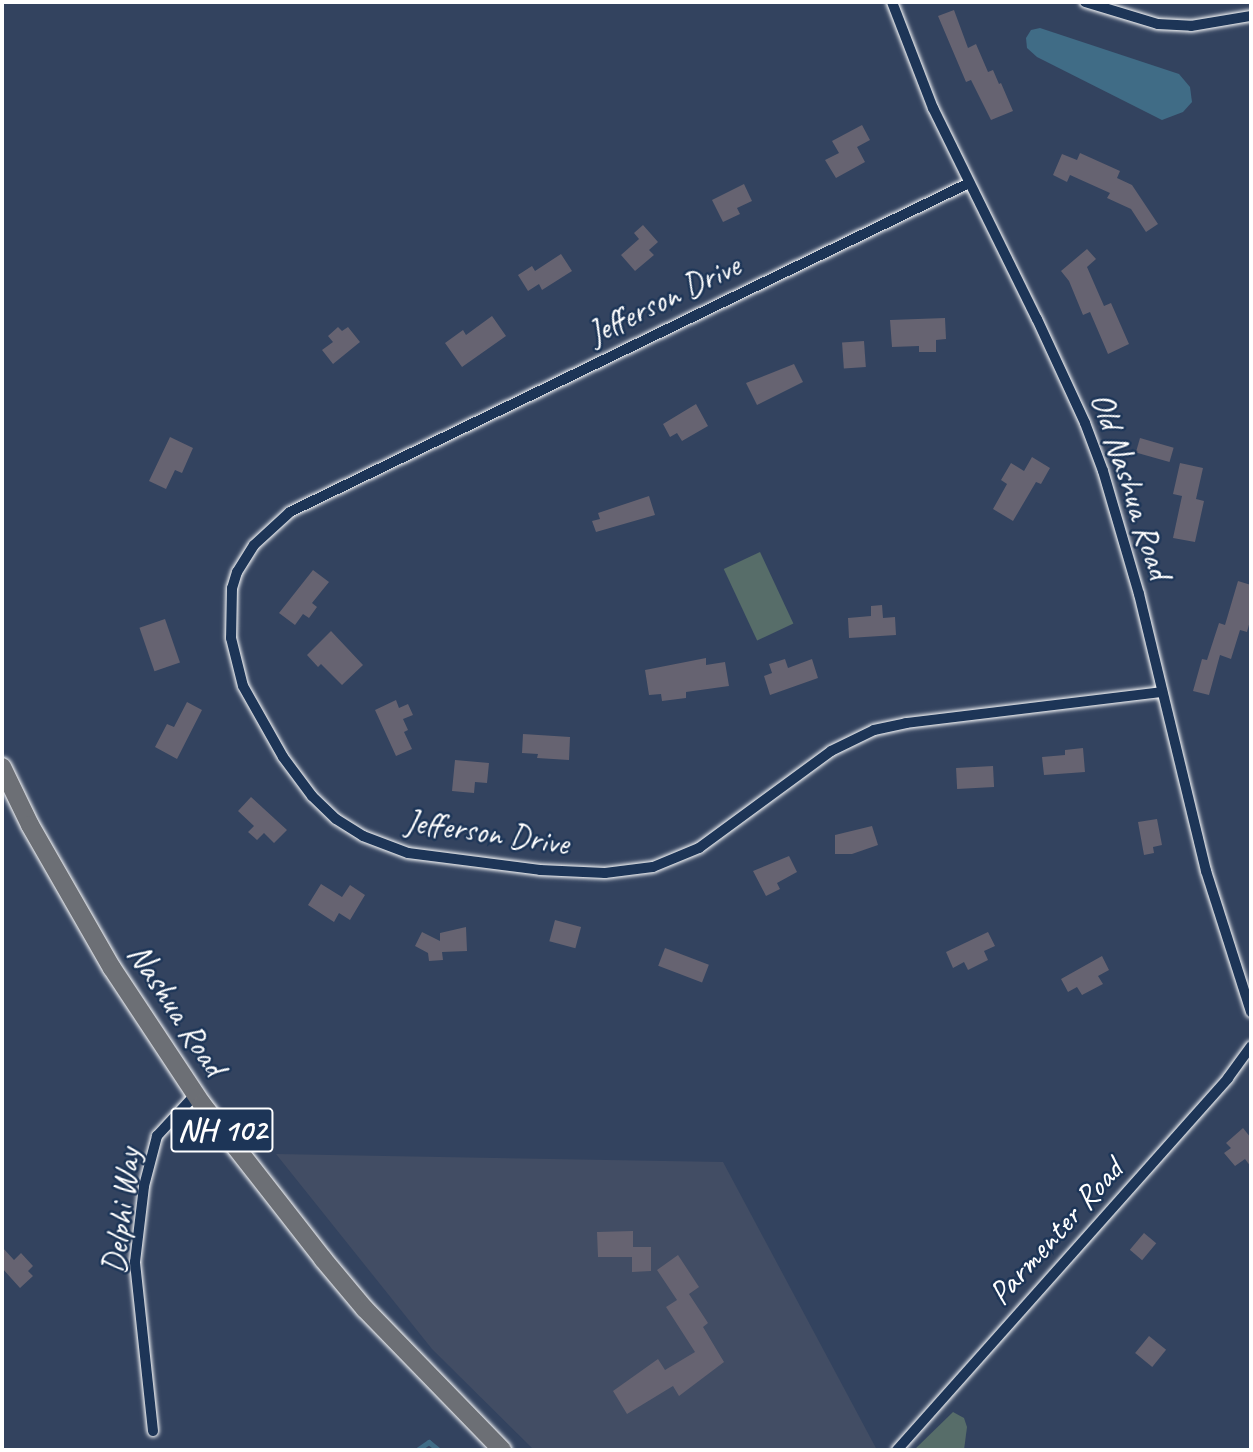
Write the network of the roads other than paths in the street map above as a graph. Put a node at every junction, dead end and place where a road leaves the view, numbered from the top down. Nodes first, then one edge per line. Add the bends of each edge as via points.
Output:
1 (892, 2) edge
2 (1085, 2) edge
3 (1251, 16) edge
4 (969, 183) junction
5 (1162, 692) junction
6 (2, 767) edge
7 (1251, 1012) edge
8 (1251, 1046) edge
9 (195, 1095) junction
10 (153, 1431) dead end
11 (502, 1450) edge
12 (897, 1450) edge

1 - 4 street, Old Nashua Road via 933,108
2 - 3 street via 1158,24 1191,26
4 - 5 street, Old Nashua Road via 1085,423 1122,533
4 - 5 street, Jefferson Drive via 290,512 254,545 232,589 231,638 243,686 312,796 363,836 408,853 540,870 605,873 653,867 699,848 831,751 874,730
5 - 7 street, Old Nashua Road via 1206,871
6 - 9 main road, Nashua Road / NH 102 via 81,916
8 - 12 street, Parmenter Road via 1228,1078
9 - 10 street, Delphi Way via 157,1136 139,1224 135,1262
9 - 11 main road, Nashua Road / NH 102 via 323,1259 433,1382

